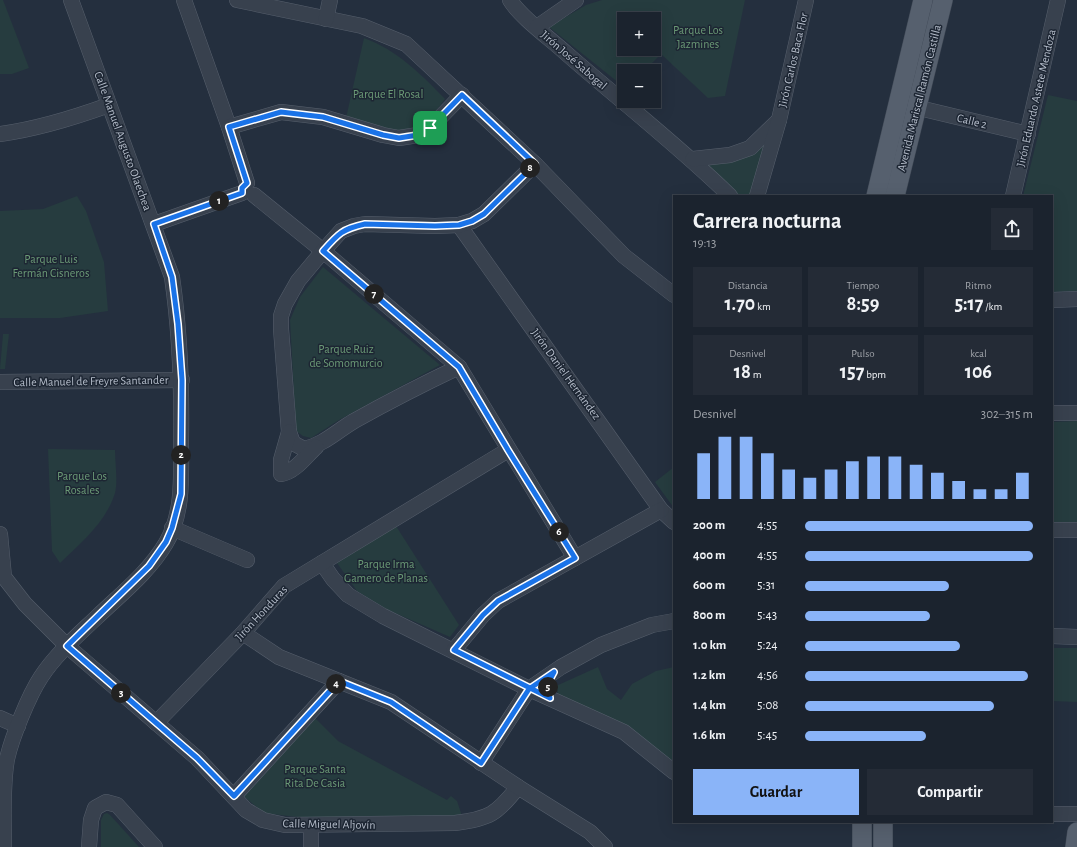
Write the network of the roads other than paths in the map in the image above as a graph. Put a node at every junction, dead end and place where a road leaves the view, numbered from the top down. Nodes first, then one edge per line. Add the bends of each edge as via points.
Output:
1 (71, 0) edge
2 (184, 0) edge
3 (237, 0) edge
4 (330, 0) edge
5 (510, 0) edge
6 (576, 0) edge
7 (806, 0) edge
8 (923, 0) edge
9 (943, 0) edge
10 (1058, 0) edge
11 (326, 19) junction
12 (537, 27) junction
13 (462, 95) junction
14 (109, 105) junction
15 (916, 108) junction
16 (779, 120) junction
17 (229, 127) junction
18 (0, 134) edge
19 (1028, 134) junction
20 (693, 159) junction
21 (535, 164) junction
22 (248, 191) junction
23 (729, 195) edge
24 (757, 195) edge
25 (876, 195) edge
26 (895, 195) edge
27 (1013, 195) edge
28 (154, 224) junction
29 (459, 225) junction
30 (323, 251) junction
31 (673, 294) edge
32 (1077, 299) edge
33 (1053, 300) edge
34 (459, 367) junction
35 (182, 380) junction
36 (0, 382) edge
37 (1053, 413) edge
38 (1077, 413) edge
39 (291, 438) junction
40 (316, 447) junction
41 (508, 450) junction
42 (661, 510) junction
43 (673, 521) edge
44 (172, 528) junction
45 (1053, 530) edge
46 (1077, 530) edge
47 (0, 534) edge
48 (575, 558) junction
49 (247, 560) dead end
50 (322, 563) junction
51 (2, 578) edge
52 (673, 621) edge
53 (243, 633) junction
54 (1053, 636) edge
55 (1077, 637) edge
56 (67, 646) junction
57 (454, 650) junction
58 (554, 672) junction
59 (339, 681) junction
60 (529, 689) junction
61 (550, 698) junction
62 (0, 718) edge
63 (156, 723) junction
64 (18, 726) junction
65 (481, 763) junction
66 (673, 771) edge
67 (518, 787) junction
68 (234, 796) junction
69 (2, 804) edge
70 (1053, 814) edge
71 (1077, 814) edge
72 (862, 823) edge
73 (883, 823) edge
74 (311, 825) junction
75 (1077, 832) edge
76 (4, 847) edge
77 (89, 847) edge
78 (155, 847) edge
79 (311, 847) edge
80 (605, 847) edge
81 (862, 847) edge
82 (883, 847) edge
83 (1075, 847) edge

1 - 14 street, Calle Manuel Augusto Olaechea
2 - 17 street
3 - 11 street
4 - 11 street
5 - 12 street, Jirón José Sabogal
6 - 12 street
7 - 16 street, Jirón Carlos Baca Flor
8 - 25 main road, Avenida Mariscal Ramón Castilla
9 - 15 main road, Avenida Mariscal Ramón Castilla
10 - 19 street, Jirón Eduardo Astete Mendoza
11 - 13 street via 362,26 406,44
12 - 20 street, Jirón José Sabogal
13 - 17 street via 430,128 418,135 399,138 323,117 281,112
13 - 21 street
14 - 18 street via 55,124
14 - 28 street, Calle Manuel Augusto Olaechea
15 - 19 street, Calle 2
15 - 26 main road, Avenida Mariscal Ramón Castilla
16 - 20 street, Jirón Carlos Baca Flor via 750,148 730,155
16 - 24 street, Jirón Carlos Baca Flor
17 - 22 street
19 - 27 street, Jirón Eduardo Astete Mendoza
20 - 23 street, Jirón José Sabogal
21 - 29 street via 484,214
21 - 31 street via 624,256
22 - 28 street
22 - 30 street
28 - 35 street, Calle Manuel Augusto Olaechea via 172,277
29 - 30 street via 354,226 341,231
29 - 42 street, Jirón Daniel Hernández
30 - 34 street
30 - 39 street via 298,280 285,304 282,316
32 - 33 street
34 - 40 street via 386,403 344,427
34 - 41 street
35 - 36 street, Calle Manuel de Freyre Santander
35 - 44 street, Calle Manuel Augusto Olaechea via 181,494
37 - 38 street
39 - 40 street via 304,449
39 - 40 street via 282,460 281,474 293,469
41 - 48 street
41 - 50 street, Jirón Honduras
42 - 43 street, Jirón Daniel Hernández
42 - 48 street
44 - 49 street
44 - 56 street, Calle Manuel Augusto Olaechea via 166,542 149,566
45 - 46 street
47 - 51 street, Calle Miguel Aljovín
48 - 57 street via 498,601
50 - 53 street, Jirón Honduras via 284,586
50 - 57 street via 348,595 383,616
51 - 56 street, Calle Miguel Aljovín
52 - 58 street via 652,625 601,645
53 - 59 street via 279,657
53 - 63 street, Jirón Honduras
54 - 55 street
56 - 63 street, Calle Miguel Aljovín
56 - 64 street, Calle Manuel Augusto Olaechea via 41,677
57 - 60 street
58 - 60 street
58 - 61 street via 547,685
59 - 65 street via 391,702
59 - 68 street
60 - 61 street
60 - 65 street
61 - 66 street via 624,732
62 - 64 street
63 - 68 street, Calle Miguel Aljovín via 197,758
64 - 69 street, Calle Manuel Augusto Olaechea via 7,759
65 - 67 street
67 - 74 street, Calle Miguel Aljovín via 505,804 491,815 476,820 455,823
67 - 80 street via 590,832
68 - 74 street, Calle Miguel Aljovín via 246,810 263,820 285,825
69 - 76 street, Calle Manuel Augusto Olaechea
70 - 71 street
72 - 81 main road
73 - 82 main road
74 - 79 street
75 - 83 main road
77 - 78 street via 91,820 95,808 106,802 117,805

